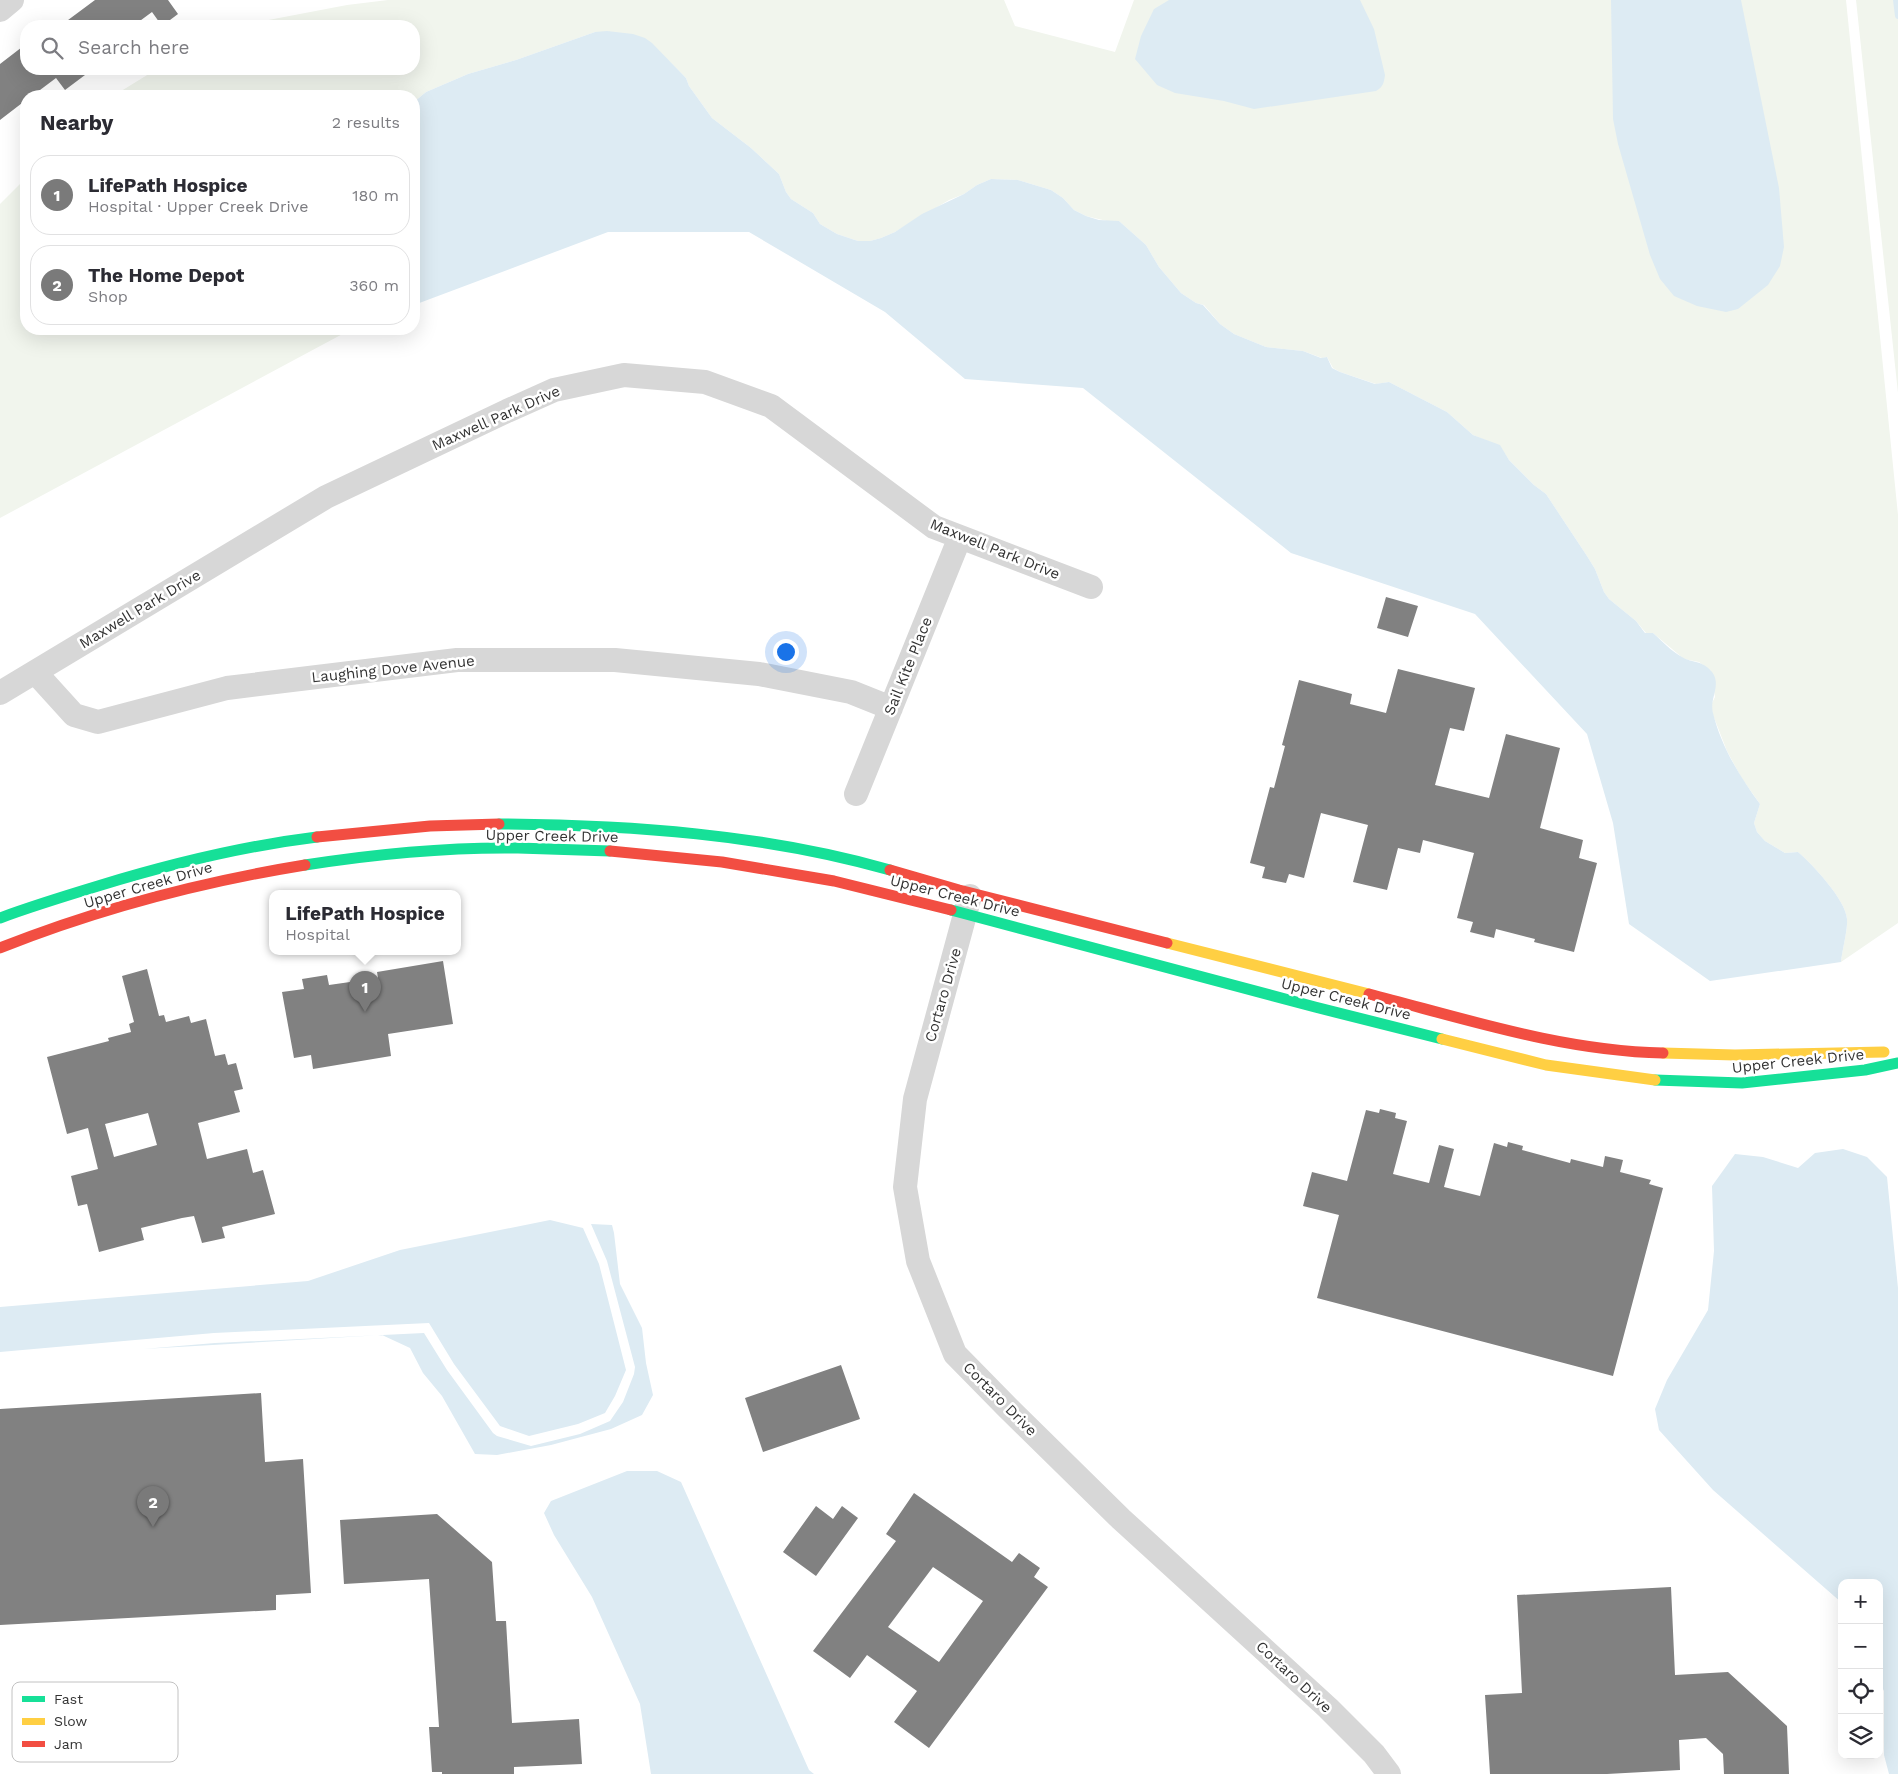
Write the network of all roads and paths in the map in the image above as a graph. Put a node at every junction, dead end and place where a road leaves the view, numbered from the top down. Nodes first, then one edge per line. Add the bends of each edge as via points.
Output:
1 (12, 0) edge
2 (0, 10) edge
3 (960, 537) junction
4 (1091, 587) dead end
5 (35, 672) junction
6 (0, 693) edge
7 (891, 708) junction
8 (856, 794) dead end
9 (968, 904) junction
10 (0, 918) edge
11 (0, 948) edge
12 (1898, 1052) edge
13 (1898, 1063) edge
14 (1389, 1774) edge

1 - 2 street
3 - 4 street, Maxwell Park Drive
3 - 5 street, Maxwell Park Drive via 934,527 771,406 705,382 624,375 554,390 326,497
3 - 7 street, Sail Kite Place
5 - 6 street, Maxwell Park Drive
5 - 7 street, Laughing Dove Avenue via 74,715 98,722 227,688 457,660 615,660 759,674 851,692
7 - 8 street, Sail Kite Place
9 - 10 street, Upper Creek Drive via 844,858 722,837 630,827 444,825 349,832 208,856 28,907
9 - 11 street, Upper Creek Drive via 722,862 626,852 517,848 454,850 352,858 215,882 40,932
9 - 12 street, Upper Creek Drive via 1552,1040 1643,1053
9 - 13 street, Upper Creek Drive via 1315,1007 1546,1065 1647,1080 1742,1083 1865,1070
9 - 14 street, Cortaro Drive via 914,1099 905,1187 918,1262 955,1354 1121,1518 1328,1708 1374,1754

